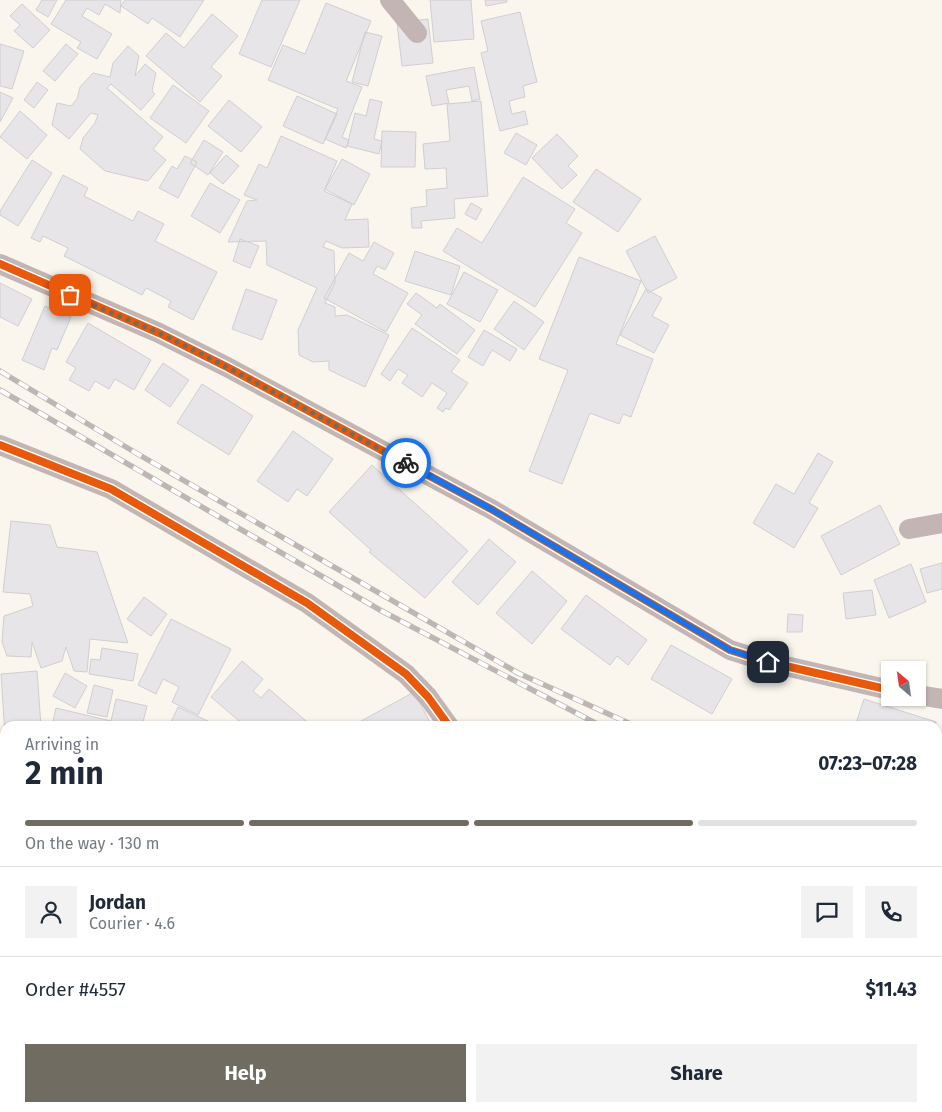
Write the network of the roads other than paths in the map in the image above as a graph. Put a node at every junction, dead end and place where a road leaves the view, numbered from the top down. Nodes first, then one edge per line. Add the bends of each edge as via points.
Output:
1 (390, 0) edge
2 (417, 33) dead end
3 (0, 264) edge
4 (0, 445) edge
5 (942, 523) edge
6 (909, 528) dead end
7 (881, 688) edge
8 (926, 696) edge
9 (942, 699) edge
10 (445, 721) edge

1 - 2 street
3 - 7 street via 159,333 227,367 491,509 730,650
4 - 10 street via 110,489 307,603 406,674
5 - 6 street
8 - 9 street

